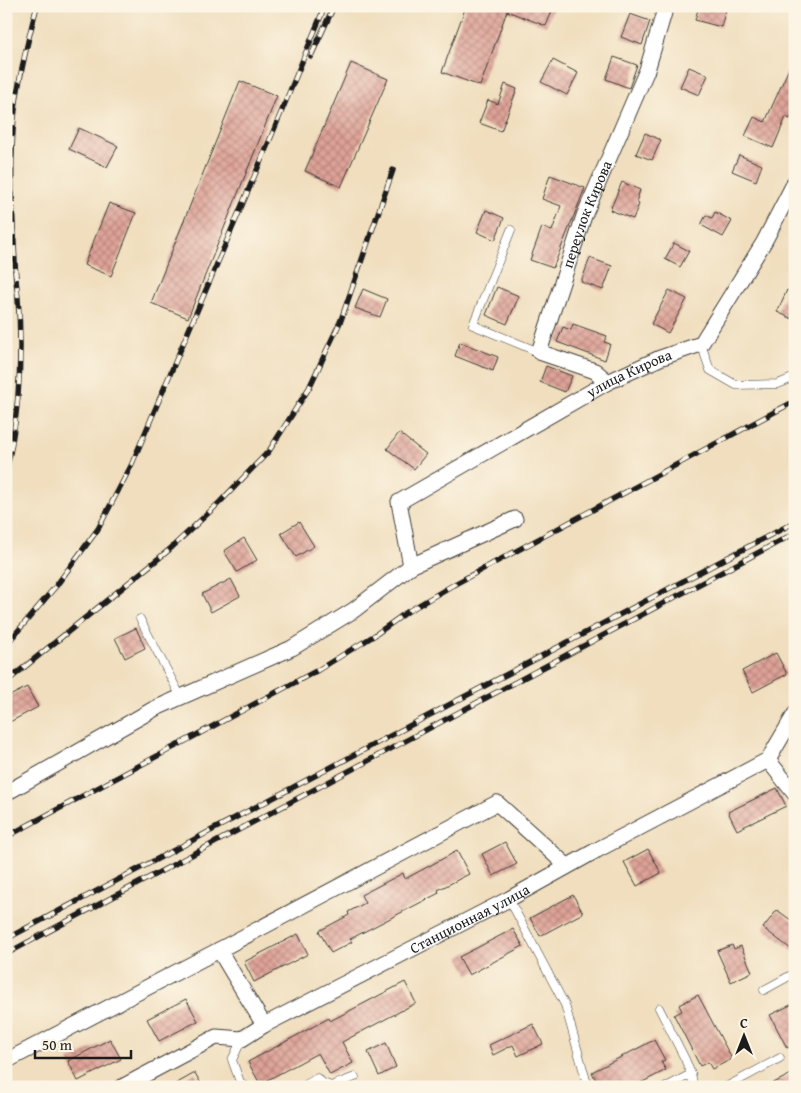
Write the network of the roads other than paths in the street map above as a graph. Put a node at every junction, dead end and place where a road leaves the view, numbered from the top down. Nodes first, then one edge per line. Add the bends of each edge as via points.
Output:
1 (666, 6) edge
2 (795, 182) edge
3 (511, 230) dead end
4 (701, 344) junction
5 (539, 352) junction
6 (795, 377) edge
7 (608, 382) junction
8 (515, 519) dead end
9 (411, 566) junction
10 (140, 618) dead end
11 (181, 696) junction
12 (795, 714) edge
13 (768, 760) junction
14 (6, 792) edge
15 (795, 794) edge
16 (567, 866) junction
17 (509, 899) junction
18 (219, 950) junction
19 (795, 973) edge
20 (764, 990) dead end
21 (659, 1008) dead end
22 (264, 1025) junction
23 (242, 1039) junction
24 (780, 1058) dead end
25 (6, 1060) edge
26 (691, 1074) junction
27 (355, 1077) dead end
28 (122, 1087) edge
29 (245, 1087) edge
30 (302, 1087) edge
31 (588, 1087) edge
32 (666, 1087) edge
33 (694, 1087) edge
34 (726, 1087) edge

1 - 5 street, переулок Кирова via 647,70 584,216
2 - 4 street via 764,242
3 - 5 lane via 473,325
4 - 6 lane via 710,370 736,385 778,384
4 - 7 street, улица Кирова via 660,358
5 - 7 street via 595,371
7 - 9 street, улица Кирова via 398,502
8 - 9 street
9 - 11 street via 354,610 292,648
10 - 11 lane
11 - 14 street
12 - 13 street
13 - 15 street
13 - 16 street, Станционная улица
16 - 17 street, Станционная улица
16 - 18 street via 497,803
17 - 22 street, Станционная улица
17 - 31 lane via 565,1005
18 - 22 street
18 - 25 street
19 - 20 lane
21 - 26 lane
22 - 23 street, Станционная улица
23 - 28 street via 216,1037
23 - 29 lane via 232,1060
24 - 34 lane
26 - 32 lane
26 - 33 lane
27 - 30 lane via 331,1086 316,1078

